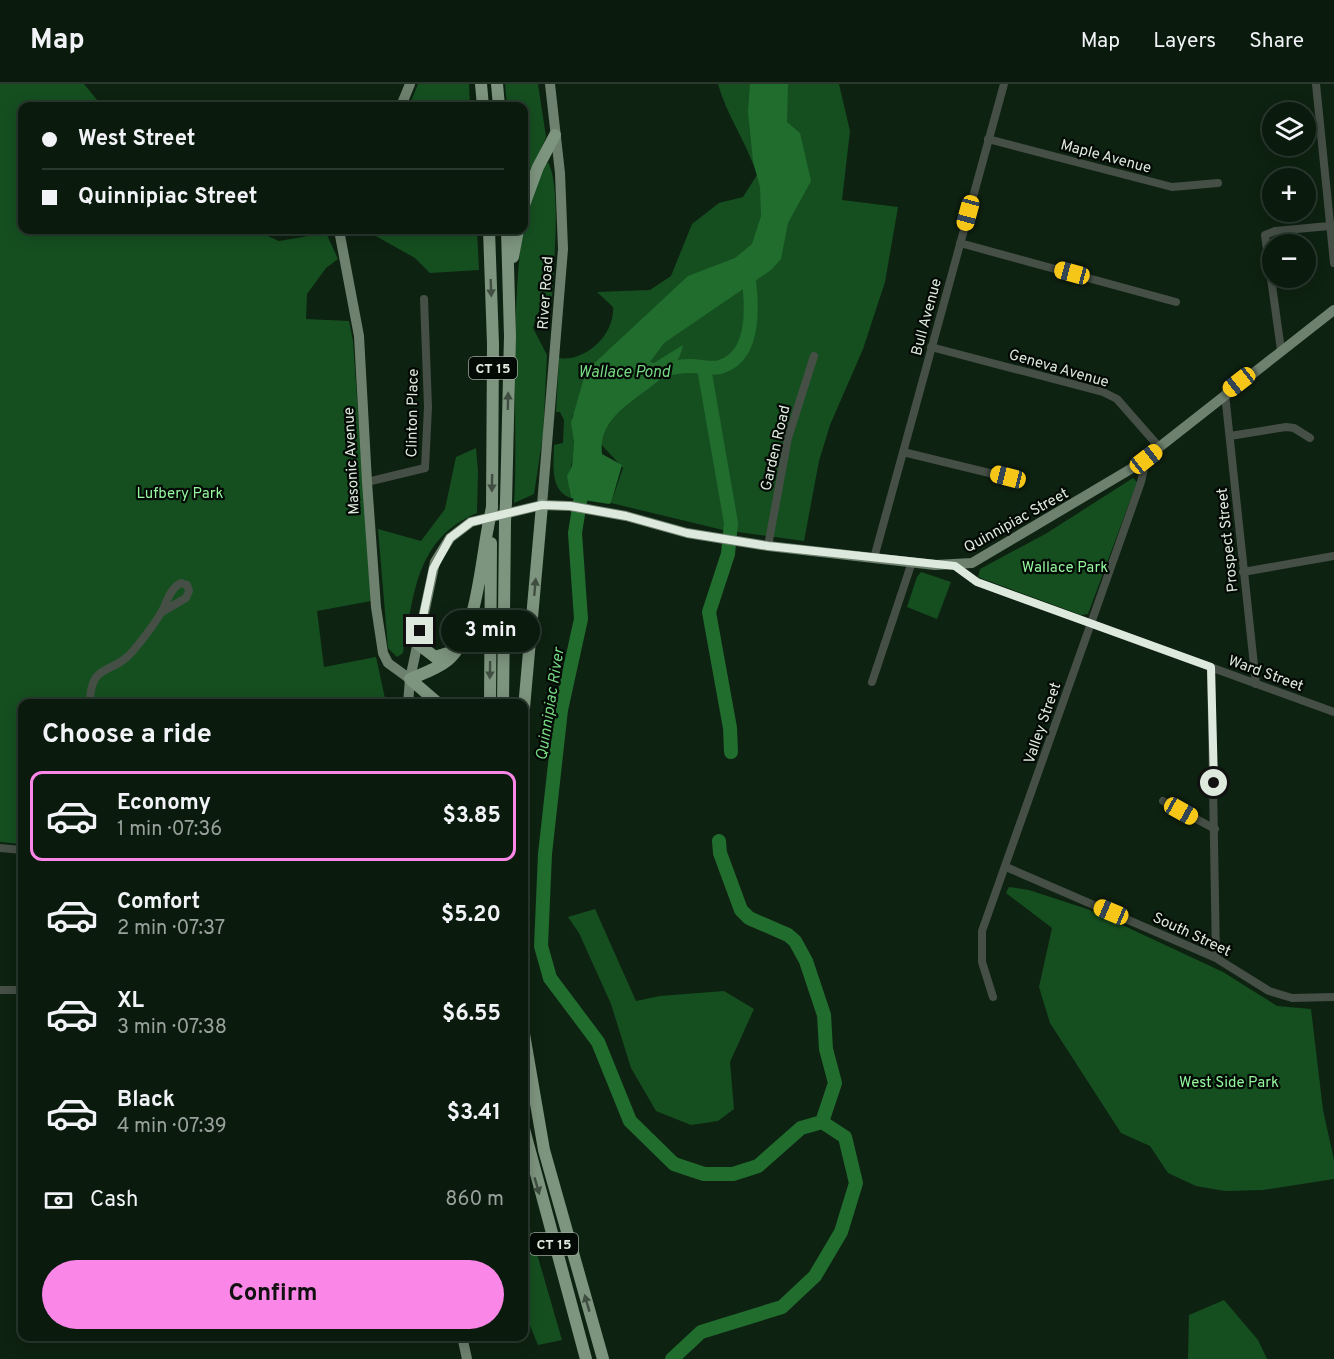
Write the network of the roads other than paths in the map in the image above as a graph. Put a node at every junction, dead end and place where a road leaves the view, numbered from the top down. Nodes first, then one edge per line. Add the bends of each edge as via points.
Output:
1 (410, 84) edge
2 (481, 84) edge
3 (497, 84) edge
4 (550, 84) edge
5 (1004, 84) edge
6 (1316, 84) edge
7 (403, 102) edge
8 (483, 102) edge
9 (499, 102) edge
10 (555, 135) junction
11 (988, 139) junction
12 (1218, 183) dead end
13 (528, 194) edge
14 (1329, 226) junction
15 (340, 234) edge
16 (489, 234) edge
17 (507, 234) edge
18 (517, 234) edge
19 (960, 243) junction
20 (1334, 263) edge
21 (509, 273) junction
22 (424, 299) dead end
23 (1176, 302) dead end
24 (1334, 310) edge
25 (931, 347) junction
26 (1281, 350) junction
27 (814, 356) dead end
28 (1225, 394) junction
29 (1230, 436) junction
30 (1310, 438) dead end
31 (1160, 448) junction
32 (903, 452) junction
33 (1146, 459) junction
34 (1014, 479) dead end
35 (367, 482) junction
36 (542, 505) junction
37 (489, 527) junction
38 (768, 546) junction
39 (1334, 556) edge
40 (874, 558) junction
41 (912, 562) junction
42 (955, 566) junction
43 (1244, 572) junction
44 (162, 612) dead end
45 (1090, 623) junction
46 (418, 644) junction
47 (458, 649) junction
48 (1211, 667) junction
49 (410, 679) junction
50 (872, 682) dead end
51 (1256, 684) junction
52 (90, 699) edge
53 (408, 699) edge
54 (433, 699) edge
55 (490, 699) edge
56 (502, 699) edge
57 (525, 699) edge
58 (1334, 712) edge
59 (1163, 801) dead end
60 (1215, 829) junction
61 (0, 848) edge
62 (18, 849) edge
63 (1006, 867) junction
64 (1216, 958) junction
65 (0, 990) edge
66 (18, 990) edge
67 (993, 997) dead end
68 (1334, 997) edge
69 (528, 1057) edge
70 (528, 1144) edge
71 (463, 1341) edge
72 (467, 1359) edge
73 (586, 1359) edge
74 (603, 1359) edge

1 - 7 main road
2 - 8 highway
3 - 9 highway
4 - 10 main road, River Road
5 - 11 street, Bull Avenue
6 - 14 street
10 - 13 highway
10 - 36 main road, River Road via 563,249
11 - 12 street, Maple Avenue via 1172,187
11 - 19 street, Bull Avenue
14 - 20 street
14 - 26 street via 1265,235
15 - 35 main road, Masonic Avenue via 359,336
16 -> 37 highway, CT 15, bridge via 493,344
17 - 21 highway, CT 15
18 - 21 highway
19 - 23 street
19 - 25 street, Bull Avenue
56 -> 21 highway, CT 15, bridge
22 - 35 street, Clinton Place via 428,407 425,468
24 - 26 main road, Quinnipiac Street
25 - 31 street, Geneva Avenue via 1103,392 1117,399
25 - 32 street, Bull Avenue
26 - 28 main road, Quinnipiac Street
27 - 38 street, Garden Road via 788,438
28 - 29 street, Prospect Street
28 - 31 main road, Quinnipiac Street
29 - 30 street via 1286,427
29 - 43 street, Prospect Street
31 - 33 main road, Quinnipiac Street
32 - 34 street
32 - 40 street, Bull Avenue
33 - 42 main road, Quinnipiac Street via 978,561
33 - 45 street, Valley Street
35 - 49 main road, Masonic Avenue via 383,653 388,663
36 - 38 main road, Quinnipiac Street via 612,513 687,533
36 - 46 main road, Quinnipiac Street via 471,522 450,538 433,569
57 -> 36 highway
37 - 47 highway via 468,627
37 -> 55 highway, CT 15
38 - 40 main road, Quinnipiac Street
39 - 43 street
40 - 41 main road, Quinnipiac Street
41 - 42 main road, Quinnipiac Street
41 - 50 street
42 - 45 street, Ward Street via 977,582
43 - 51 street, Prospect Street
44 - 52 street via 131,653 98,673 90,688
45 - 48 street, Ward Street
45 - 63 street, Valley Street
46 - 47 highway via 435,657
46 - 49 main road, Quinnipiac Street
47 - 49 highway via 448,660
48 - 51 street, Ward Street
48 - 60 street
49 - 53 main road, Quinnipiac Street
49 - 54 highway
51 - 58 street, Ward Street
59 - 60 street
60 - 64 street
61 - 62 street
63 - 64 street, South Street
63 - 67 street, Valley Street via 982,931 982,962
64 - 68 street, South Street via 1269,991 1292,998
65 - 66 street
74 -> 69 highway, CT 15 via 544,1150
70 -> 73 highway, CT 15
71 - 72 main road

